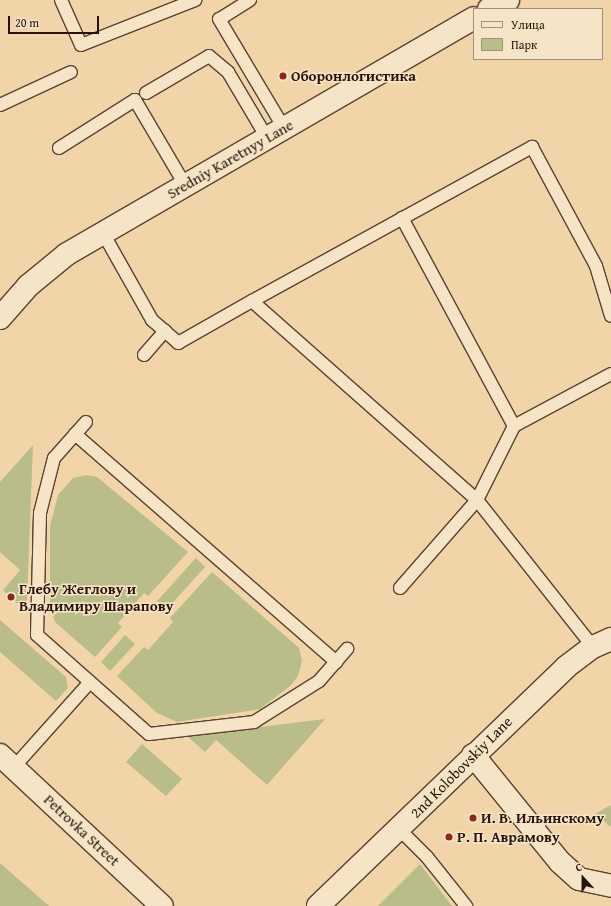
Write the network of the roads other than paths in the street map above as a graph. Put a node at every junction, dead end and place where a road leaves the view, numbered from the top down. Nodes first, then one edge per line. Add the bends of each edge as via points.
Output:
1 (61, 0) edge
2 (194, 0) edge
3 (250, 0) edge
4 (473, 19) edge
5 (71, 72) dead end
6 (146, 93) dead end
7 (0, 105) edge
8 (275, 133) junction
9 (59, 148) dead end
10 (185, 185) junction
11 (402, 218) junction
12 (103, 233) junction
13 (252, 301) junction
14 (611, 316) edge
15 (0, 318) edge
16 (164, 331) junction
17 (144, 355) dead end
18 (611, 374) edge
19 (86, 422) dead end
20 (514, 426) junction
21 (75, 434) junction
22 (477, 500) junction
23 (400, 588) dead end
24 (602, 643) edge
25 (347, 649) dead end
26 (336, 662) junction
27 (90, 682) junction
28 (473, 755) junction
29 (7, 761) edge
30 (399, 829) junction
31 (611, 886) edge
32 (162, 906) edge
33 (318, 906) edge
34 (466, 906) edge

1 - 2 lane via 81,45
3 - 8 lane via 219,19
4 - 8 street, Sredniy Karetnyy Lane
5 - 7 lane
6 - 8 lane via 210,56 228,72
8 - 10 street, Sredniy Karetnyy Lane
9 - 10 lane via 135,100
10 - 12 street, Sredniy Karetnyy Lane
11 - 13 lane
11 - 14 lane via 532,147 596,266
11 - 20 lane
12 - 15 street, Sredniy Karetnyy Lane via 67,254 28,286
12 - 16 lane via 152,320
13 - 16 lane via 178,343
13 - 22 lane
16 - 17 lane
18 - 20 lane
19 - 21 lane
20 - 22 lane
21 - 26 lane
21 - 27 lane via 54,458 40,513 37,635
22 - 23 lane
22 - 24 lane
24 - 28 street, 2nd Kolobovskiy Lane via 566,667
25 - 26 lane
26 - 27 lane via 320,681 254,722 149,734
27 - 29 lane
28 - 30 street, 2nd Kolobovskiy Lane
28 - 31 street via 560,862 579,879
29 - 32 street, Petrovka Street
30 - 33 street, 2nd Kolobovskiy Lane
30 - 34 lane via 427,857

